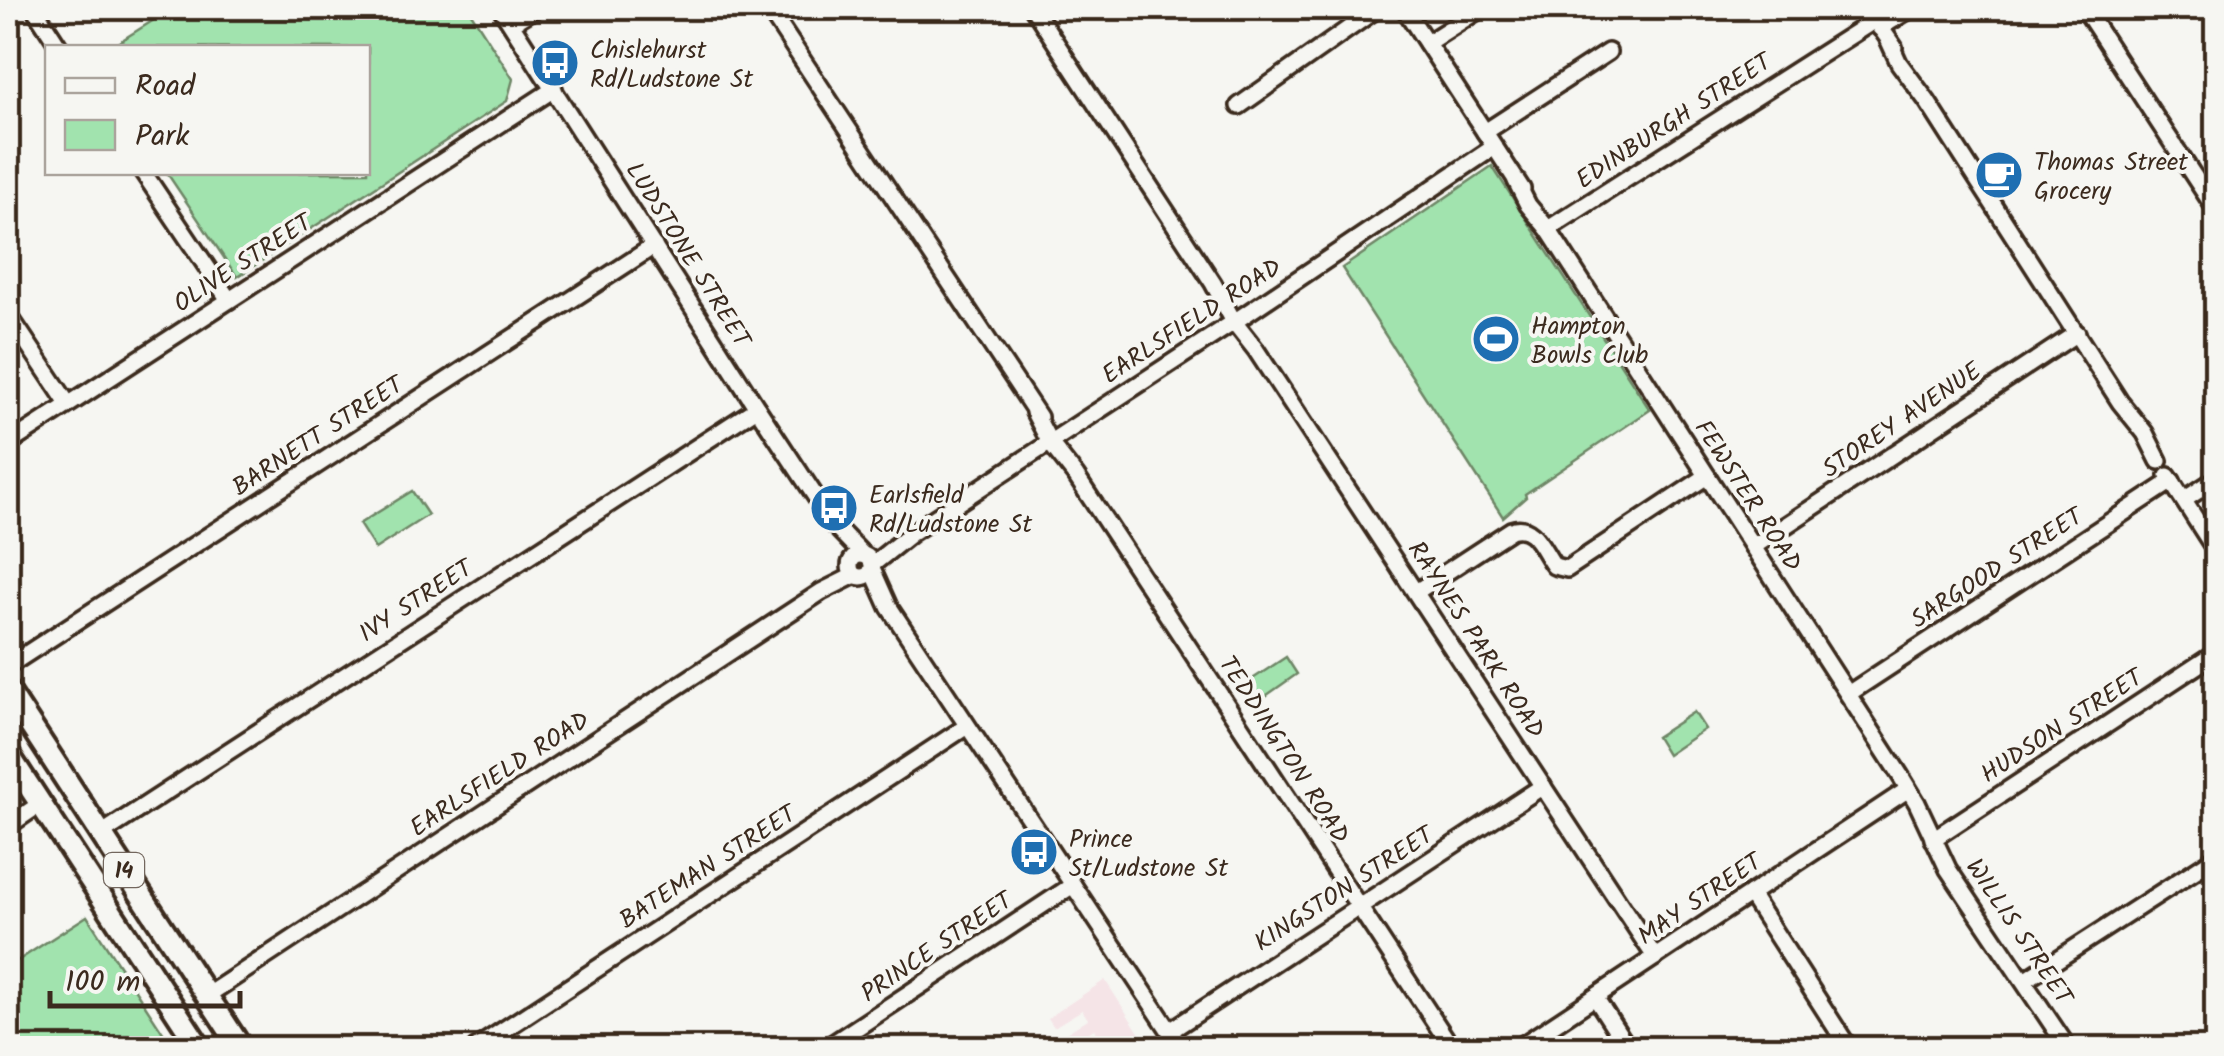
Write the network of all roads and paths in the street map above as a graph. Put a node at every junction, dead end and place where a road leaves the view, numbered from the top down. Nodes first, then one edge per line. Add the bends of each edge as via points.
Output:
1 (34, 8) edge
2 (502, 8) edge
3 (536, 8) edge
4 (768, 8) edge
5 (1033, 8) edge
6 (1378, 8) edge
7 (1404, 8) edge
8 (1482, 8) edge
9 (1912, 8) edge
10 (2084, 8) edge
11 (512, 23) junction
12 (1878, 24) edge
13 (1427, 43) junction
14 (58, 45) edge
15 (1608, 52) dead end
16 (554, 89) junction
17 (1239, 106) dead end
18 (1485, 132) junction
19 (1494, 147) junction
20 (146, 175) edge
21 (2216, 210) edge
22 (1548, 229) junction
23 (654, 246) junction
24 (228, 300) junction
25 (8, 314) edge
26 (1237, 320) junction
27 (2076, 333) junction
28 (68, 404) junction
29 (757, 408) junction
30 (1053, 441) junction
31 (8, 444) edge
32 (1707, 476) junction
33 (2216, 479) edge
34 (2172, 481) junction
35 (2184, 500) junction
36 (1754, 547) junction
37 (2216, 551) edge
38 (860, 566) junction
39 (1416, 592) junction
40 (2216, 653) edge
41 (8, 666) edge
42 (8, 691) edge
43 (1848, 694) junction
44 (966, 726) junction
45 (8, 754) edge
46 (1543, 786) junction
47 (1907, 790) junction
48 (40, 804) junction
49 (8, 826) edge
50 (101, 834) junction
51 (1933, 839) junction
52 (2216, 857) edge
53 (1073, 886) junction
54 (1750, 894) junction
55 (1359, 907) junction
56 (1655, 957) junction
57 (2024, 981) junction
58 (206, 996) junction
59 (1595, 997) junction
60 (178, 1015) junction
61 (1176, 1043) edge
62 (200, 1048) edge
63 (240, 1048) edge
64 (476, 1048) edge
65 (826, 1048) edge
66 (1452, 1048) edge
67 (1518, 1048) edge
68 (1628, 1048) edge
69 (1849, 1048) edge
70 (2068, 1048) edge

1 - 14 street
2 - 11 street, LUDSTONE STREET
3 - 11 street
4 - 30 street, TEDDINGTON ROAD
5 - 26 street, RAYNES PARK ROAD
6 - 17 street
7 - 13 street, FEWSTER ROAD
8 - 13 street
9 - 12 street, EDINBURGH STREET
10 - 21 street
11 - 16 street, LUDSTONE STREET
12 - 22 street, EDINBURGH STREET
12 - 27 street
13 - 18 street, FEWSTER ROAD
15 - 18 street
16 - 23 street, LUDSTONE STREET
16 - 24 street, OLIVE STREET
18 - 19 street, FEWSTER ROAD
19 - 22 street, FEWSTER ROAD
19 - 26 street, EARLSFIELD ROAD
20 - 24 street
22 - 32 street, FEWSTER ROAD
23 - 29 street, LUDSTONE STREET
23 - 41 street, BARNETT STREET
24 - 28 street, OLIVE STREET
25 - 28 street
26 - 30 street, EARLSFIELD ROAD
26 - 39 street, RAYNES PARK ROAD
27 - 34 street
27 - 36 street, STOREY AVENUE
28 - 31 street, OLIVE STREET
29 - 38 street, LUDSTONE STREET
29 - 50 street, IVY STREET
30 - 38 street, EARLSFIELD ROAD
30 - 55 street, TEDDINGTON ROAD
32 - 36 street, FEWSTER ROAD
32 - 39 street via 1573,567 1554,566 1520,526
33 - 35 street
34 - 35 street
34 - 43 street, SARGOOD STREET
35 - 37 street
36 - 43 street, FEWSTER ROAD
38 - 44 street, LUDSTONE STREET
38 - 58 street, EARLSFIELD ROAD
39 - 46 street, RAYNES PARK ROAD
40 - 51 street, HUDSON STREET
42 - 50 main road, 14
43 - 47 street, FEWSTER ROAD
44 - 53 street, LUDSTONE STREET
44 - 64 street, BATEMAN STREET
45 - 48 main road, 14
46 - 55 street, KINGSTON STREET
46 - 56 street, RAYNES PARK ROAD
47 - 51 street, WILLIS STREET
47 - 54 street, MAY STREET
48 - 49 street
48 - 60 main road, 14
50 - 58 main road, 14
51 - 57 street, WILLIS STREET
52 - 57 street
53 - 61 street, LUDSTONE STREET
53 - 65 street, PRINCE STREET
54 - 56 street, MAY STREET
54 - 69 street
55 - 61 street, KINGSTON STREET
55 - 66 street, TEDDINGTON ROAD
56 - 59 street, MAY STREET
57 - 70 street, WILLIS STREET
58 - 60 main road
58 - 63 main road, 14
59 - 67 street, MAY STREET
59 - 68 street
60 - 62 main road, 14

